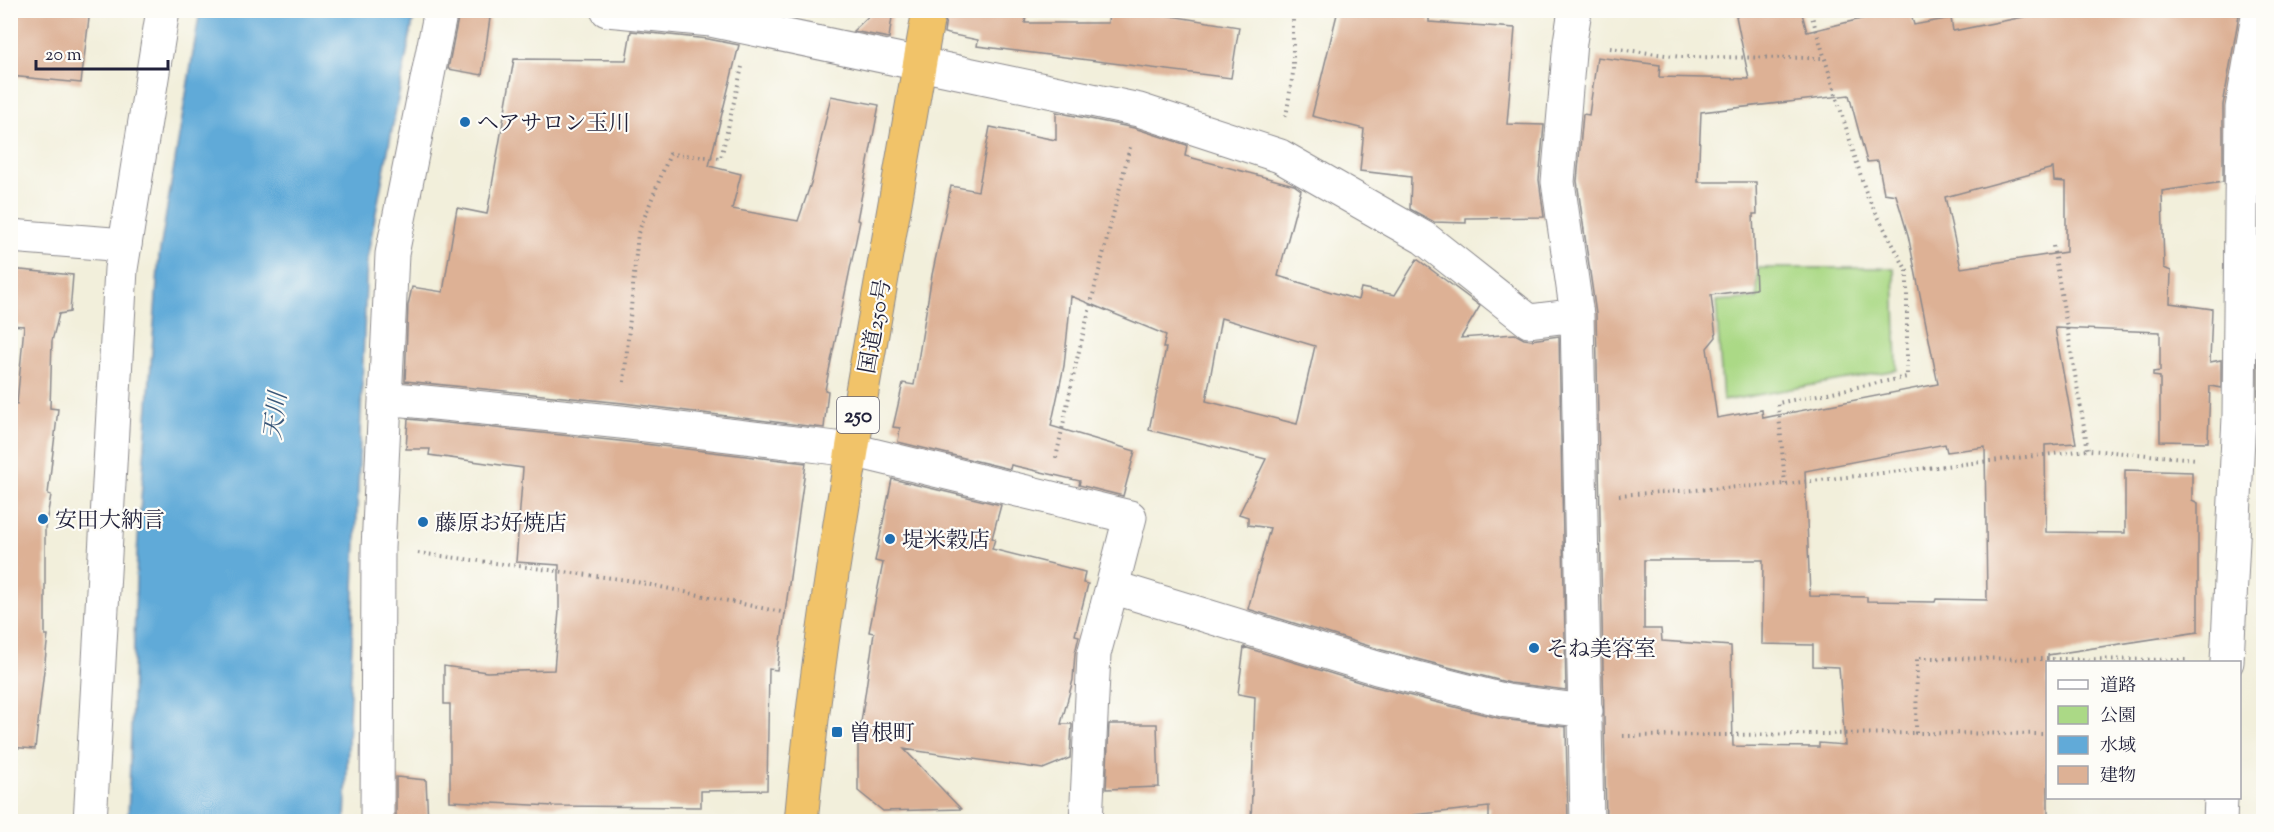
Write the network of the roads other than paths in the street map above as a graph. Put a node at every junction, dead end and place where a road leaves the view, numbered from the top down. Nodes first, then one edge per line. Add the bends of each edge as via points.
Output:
1 (163, 10) edge
2 (441, 10) edge
3 (607, 10) edge
4 (929, 10) edge
5 (1575, 10) edge
6 (2259, 10) edge
7 (713, 15) edge
8 (920, 63) junction
9 (10, 236) edge
10 (124, 245) junction
11 (1577, 315) junction
12 (385, 398) junction
13 (852, 450) junction
14 (1112, 587) junction
15 (2228, 661) edge
16 (1586, 724) junction
17 (2221, 799) edge
18 (90, 822) edge
19 (377, 822) edge
20 (801, 822) edge
21 (1086, 822) edge
22 (1587, 822) edge
23 (2220, 822) edge

1 - 10 street
2 - 12 street via 392,254
3 - 7 street
4 - 8 highway, 国道250号 / 250
5 - 11 street via 1558,182
6 - 15 street via 2242,108 2239,417
7 - 8 street via 750,28
8 - 11 street via 1139,110 1280,156 1424,238 1529,321
8 - 13 highway, 国道250号 / 250
9 - 10 street
10 - 18 street
11 - 16 street
12 - 13 street
12 - 19 street via 378,548
13 - 14 street via 1130,517
13 - 20 highway, 国道250号 / 250 via 810,726
14 - 16 street via 1377,668
14 - 21 street via 1094,654
16 - 22 street
17 - 23 street

